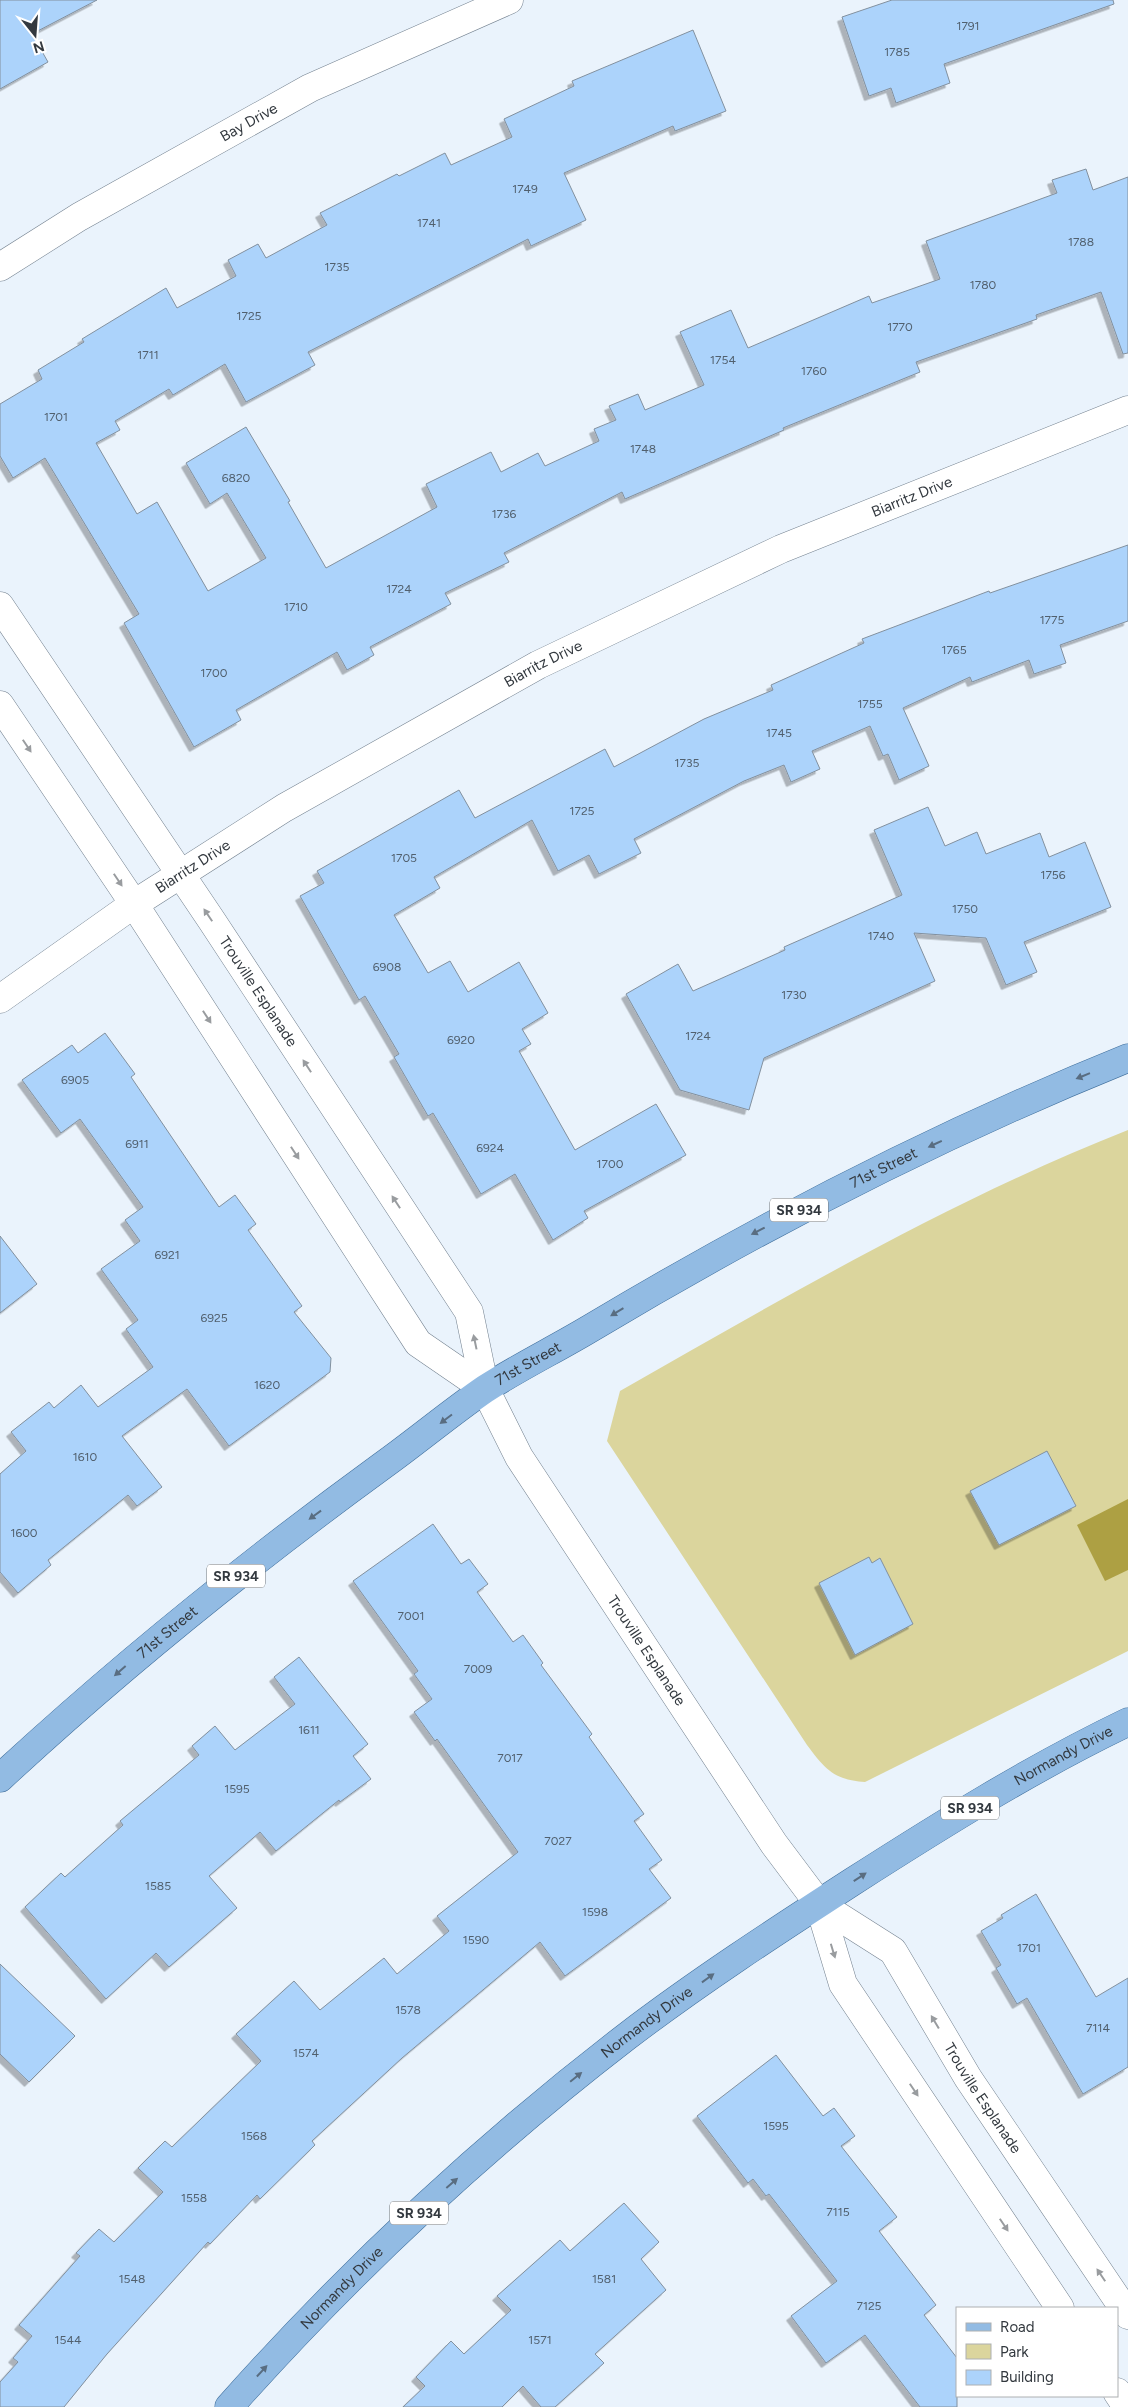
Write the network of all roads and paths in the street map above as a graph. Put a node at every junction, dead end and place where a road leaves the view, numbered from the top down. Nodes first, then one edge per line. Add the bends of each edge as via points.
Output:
1 (509, 0) edge
2 (0, 267) edge
3 (1128, 410) edge
4 (0, 606) edge
5 (0, 705) edge
6 (181, 875) junction
7 (134, 904) junction
8 (0, 999) edge
9 (1128, 1058) edge
10 (485, 1390) junction
11 (1128, 1722) edge
12 (0, 1778) edge
13 (819, 1904) junction
14 (1059, 2307) edge
15 (1128, 2316) edge
16 (1118, 2394) edge
17 (229, 2407) edge
18 (1127, 2407) edge

1 - 2 street, Bay Drive via 310,88 79,217
3 - 6 street, Biarritz Drive via 781,549 538,665 284,808
4 - 6 street, Trouville Esplanade
5 -> 7 street, Trouville Esplanade
6 - 7 street, Biarritz Drive
10 -> 6 street, Trouville Esplanade via 468,1312
7 - 8 street, Biarritz Drive
7 -> 10 street, Trouville Esplanade via 418,1343
9 -> 10 main road, 71st Street / SR 934 via 1068,1082 876,1171 748,1236
10 -> 12 main road, 71st Street / SR 934 via 267,1551 154,1642
10 - 13 street, Trouville Esplanade via 524,1465 774,1844
13 -> 11 main road, Normandy Drive / SR 934 via 975,1805
13 -> 14 street, Trouville Esplanade via 843,1984
15 -> 13 street, Trouville Esplanade via 968,2078 893,1951
17 -> 13 main road, Normandy Drive / SR 934 via 346,2284 434,2199 542,2104 626,2037 739,1955
16 - 18 street

